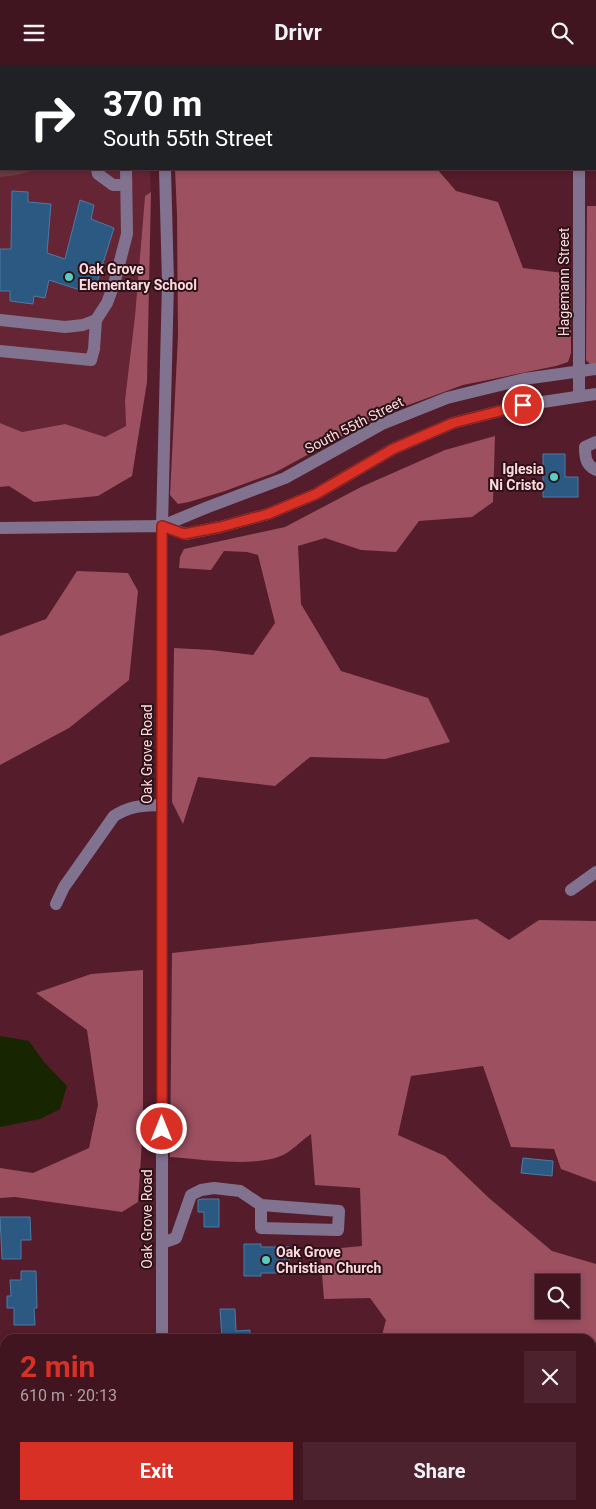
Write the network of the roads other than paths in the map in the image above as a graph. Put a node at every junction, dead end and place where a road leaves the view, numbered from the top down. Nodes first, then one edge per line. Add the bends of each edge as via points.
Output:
1 (97, 170) edge
2 (126, 170) edge
3 (165, 170) edge
4 (579, 170) edge
5 (126, 185) junction
6 (0, 320) edge
7 (96, 320) junction
8 (0, 351) edge
9 (596, 369) edge
10 (578, 371) junction
11 (596, 394) edge
12 (579, 396) junction
13 (596, 442) edge
14 (596, 470) edge
15 (162, 526) junction
16 (0, 528) edge
17 (162, 805) junction
18 (596, 872) edge
19 (570, 890) dead end
20 (56, 904) dead end
21 (261, 1205) junction
22 (162, 1243) junction
23 (162, 1334) edge

1 - 5 street via 98,175 113,185
2 - 5 street
3 - 15 street, Oak Grove Road via 168,283
4 - 10 street, Hagemann Street
5 - 7 street via 127,234 114,284
6 - 7 street via 65,327
7 - 8 street via 91,359
9 - 10 street, South 55th Street
10 - 12 street, Hagemann Street
10 - 15 street, South 55th Street via 524,379 447,398 382,424 285,478
11 - 12 street, South 55th Street
12 - 15 street, South 55th Street via 523,405 453,423 393,449 316,494 268,514 184,534
13 - 14 street via 585,447 585,460
15 - 16 street, South 55th Street
15 - 17 street, Oak Grove Road
17 - 20 street via 133,806 114,816 64,887
17 - 22 street, Oak Grove Road
18 - 19 street
21 - 21 street via 339,1211 338,1230 261,1228
21 - 22 street via 240,1191 201,1190 191,1195 176,1238
22 - 23 street, Oak Grove Road

